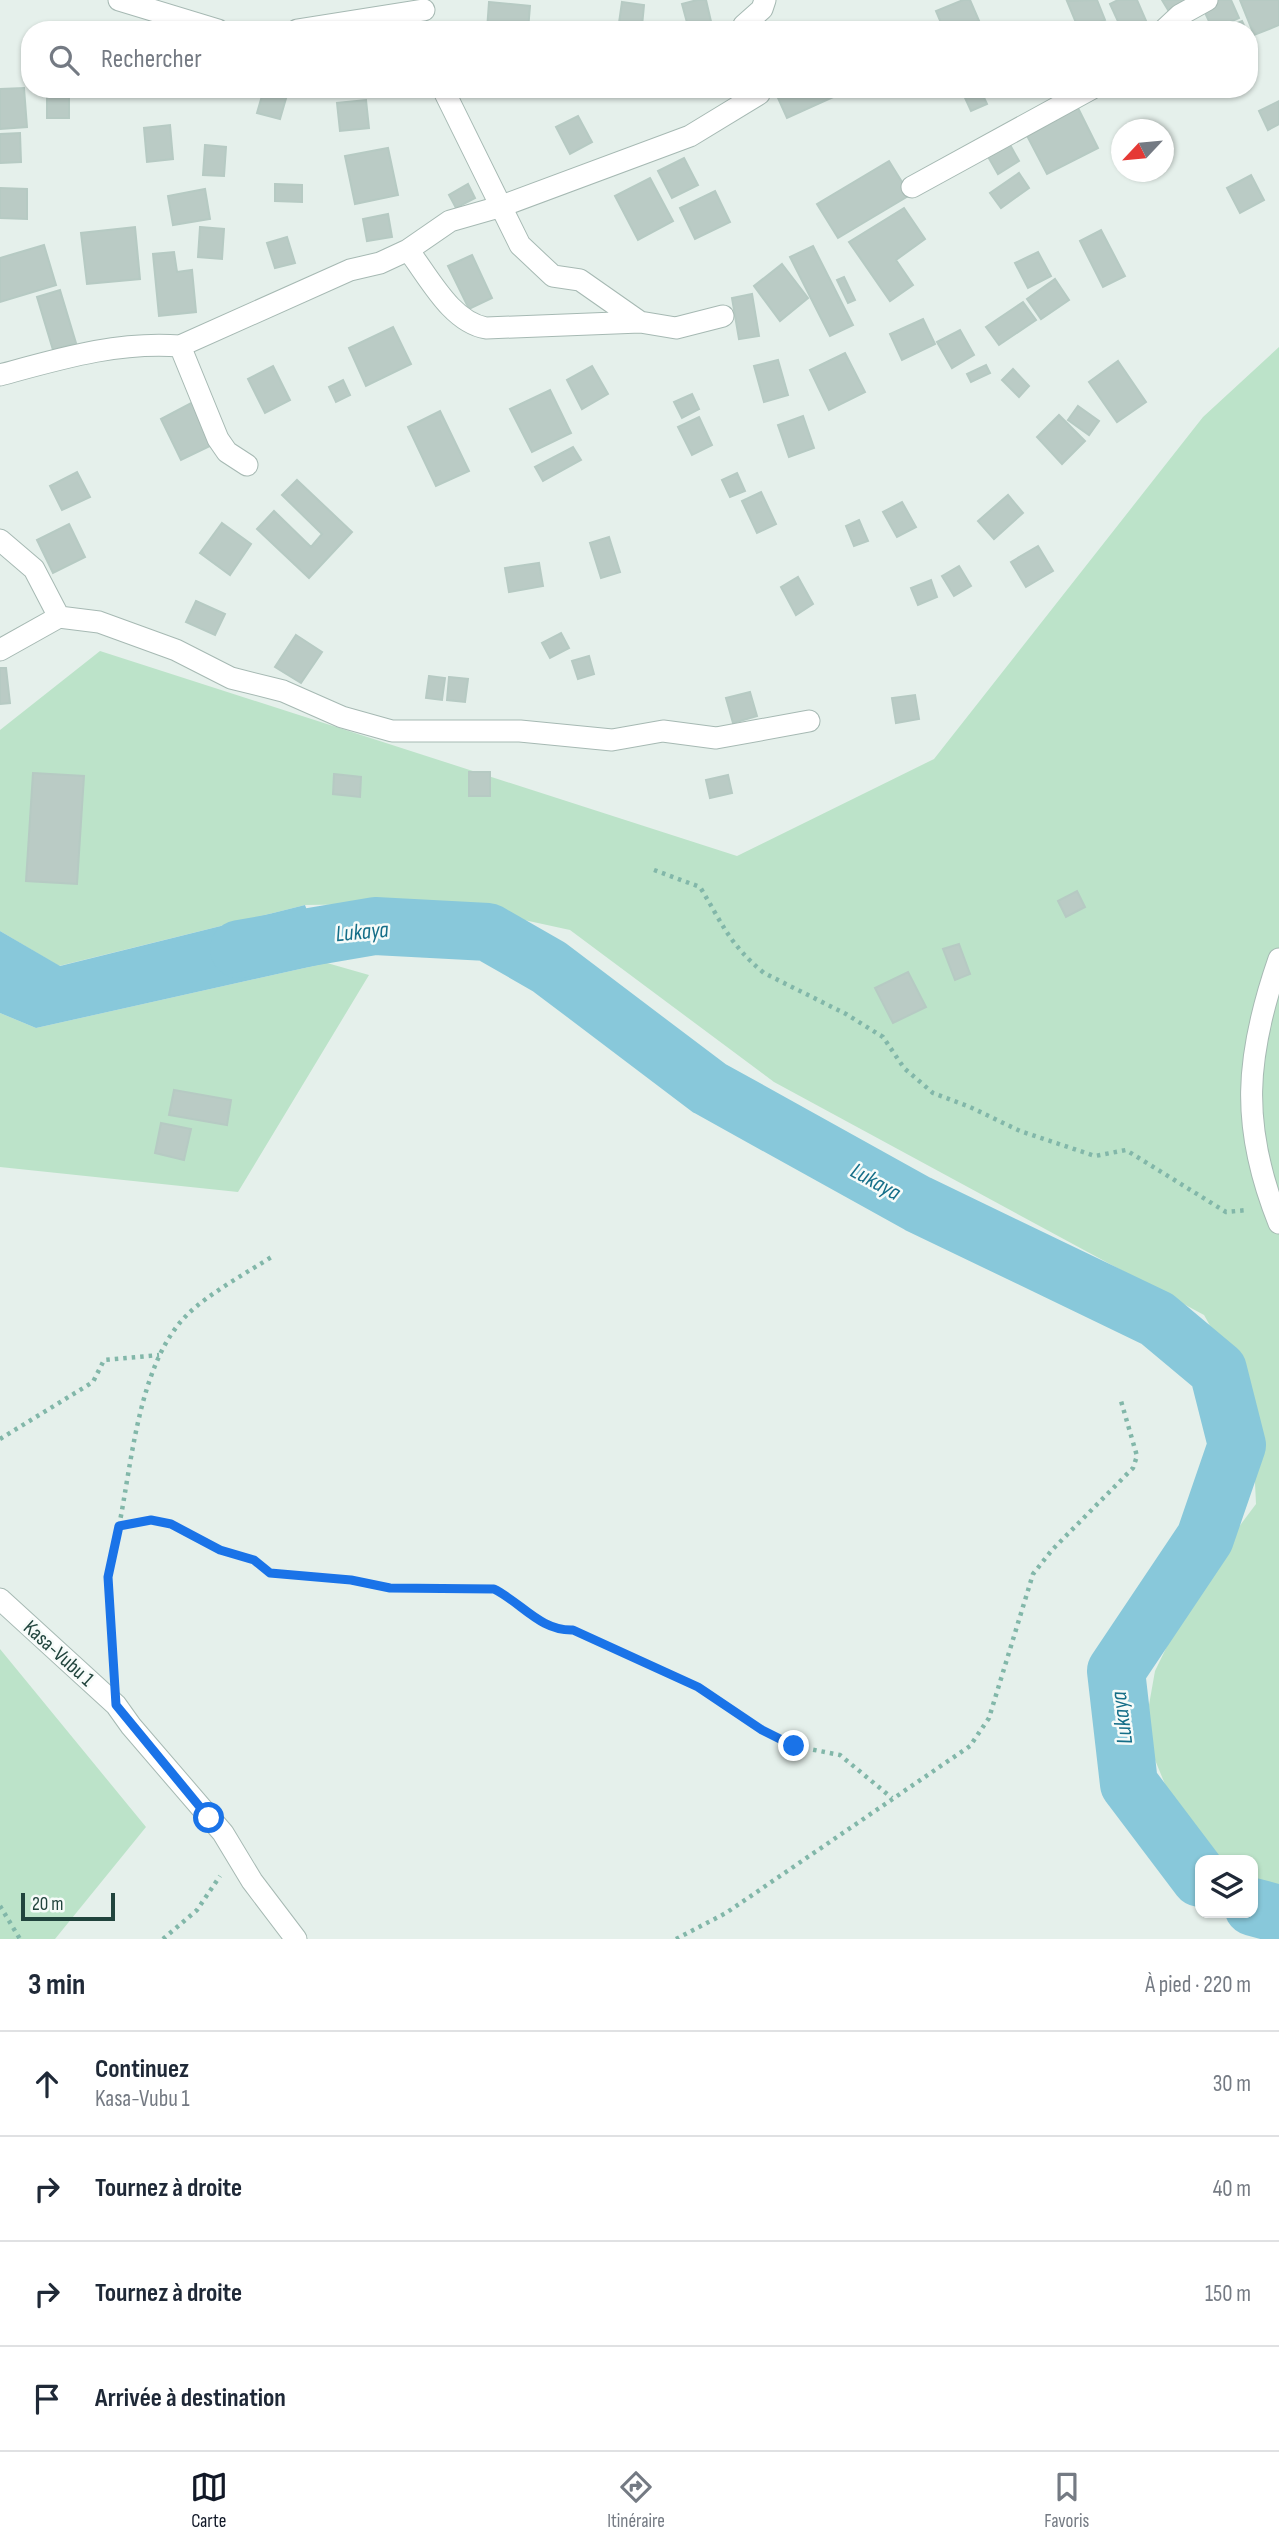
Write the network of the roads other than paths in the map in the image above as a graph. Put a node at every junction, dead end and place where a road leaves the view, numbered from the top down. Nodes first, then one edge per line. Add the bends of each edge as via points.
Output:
1 (119, 0) edge
2 (765, 0) edge
3 (1207, 0) edge
4 (427, 13) edge
5 (188, 21) edge
6 (366, 21) edge
7 (748, 21) edge
8 (1174, 21) edge
9 (447, 98) edge
10 (752, 98) edge
11 (1075, 98) edge
12 (912, 187) dead end
13 (499, 207) junction
14 (408, 250) junction
15 (723, 316) dead end
16 (640, 322) junction
17 (180, 346) junction
18 (0, 375) edge
19 (247, 466) dead end
20 (0, 540) edge
21 (59, 617) junction
22 (0, 650) edge
23 (809, 721) dead end
24 (1279, 960) edge
25 (1275, 1214) edge
26 (0, 1599) edge
27 (296, 1939) edge

1 - 5 street
2 - 7 street
3 - 8 street
4 - 6 street
9 - 13 street
10 - 13 street via 690,136
11 - 12 street
13 - 14 street via 450,221
13 - 16 street via 520,245 552,276 580,280
14 - 16 street via 460,318 473,326
14 - 17 street via 350,270
15 - 16 street via 676,328
17 - 18 street via 104,349
17 - 19 street via 218,439
20 - 21 street via 34,569
21 - 22 street
21 - 23 street via 99,622 176,650 231,678 284,691 342,717 393,731 520,732 612,740 663,731 716,738
24 - 25 street via 1258,1037 1250,1118 1257,1162
26 - 27 street, Kasa-Vubu 1 via 116,1705 223,1833

